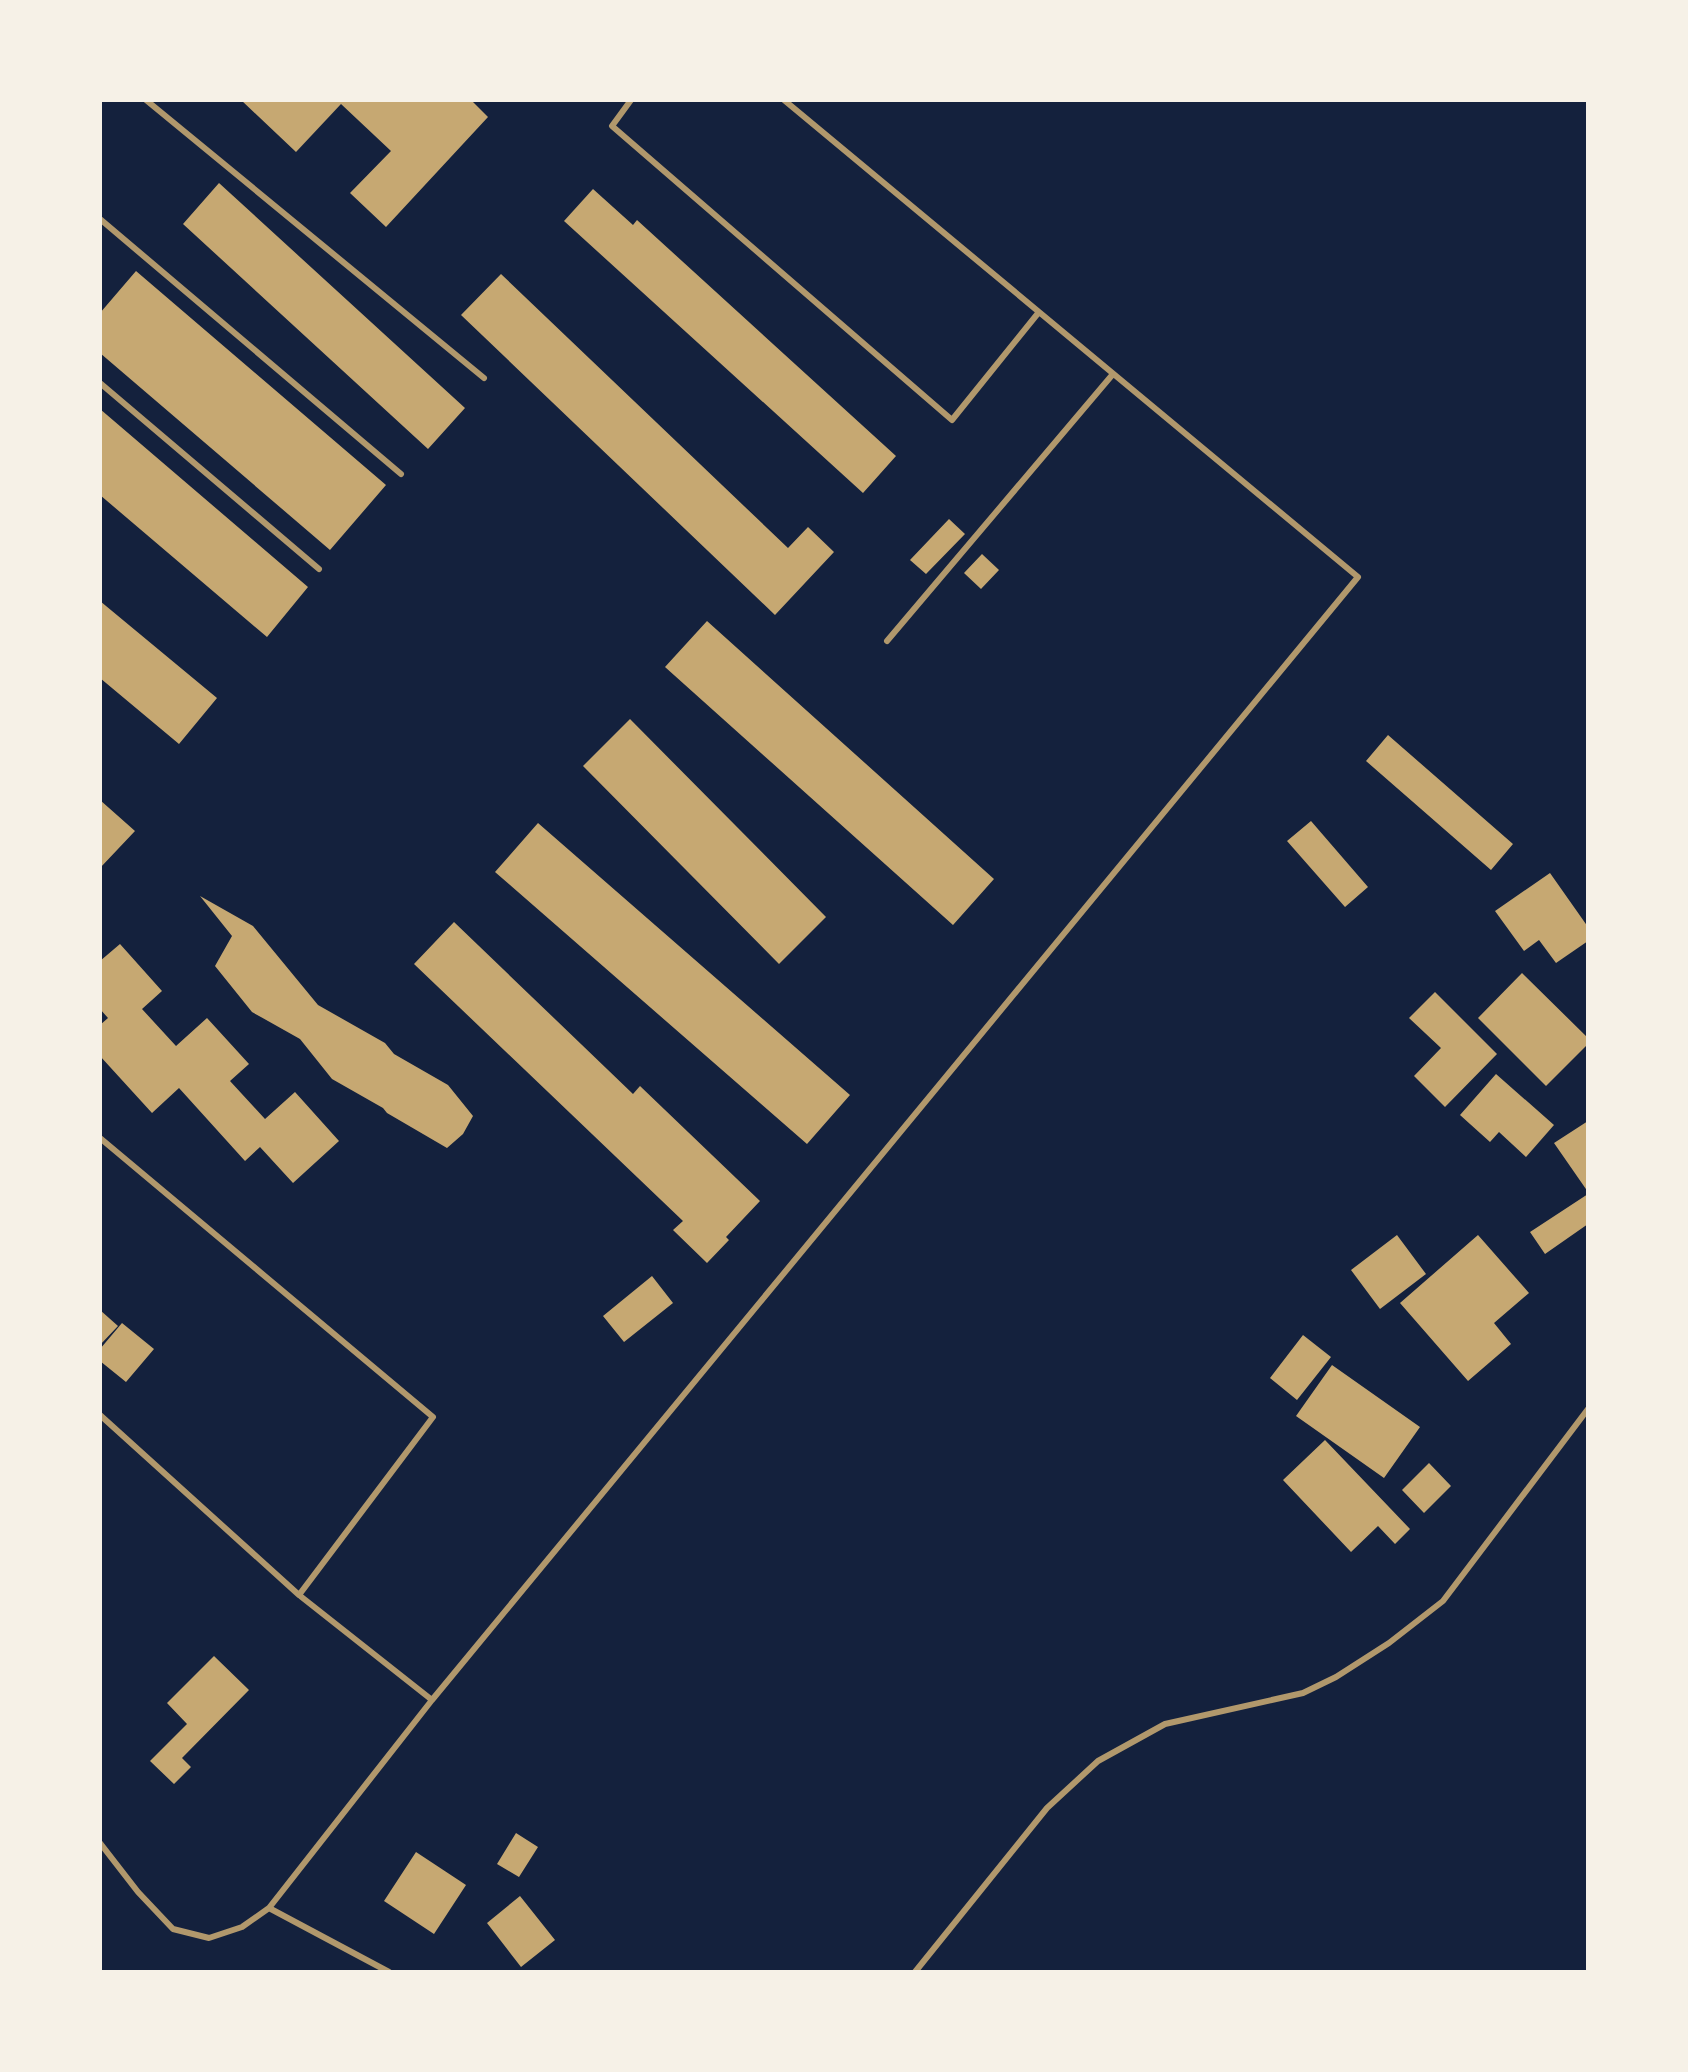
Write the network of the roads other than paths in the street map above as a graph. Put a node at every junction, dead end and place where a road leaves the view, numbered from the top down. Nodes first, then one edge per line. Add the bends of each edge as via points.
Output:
1 (147, 100) edge
2 (631, 100) edge
3 (784, 100) edge
4 (100, 219) edge
5 (1039, 312) junction
6 (1113, 374) junction
7 (484, 378) dead end
8 (100, 383) edge
9 (400, 474) dead end
10 (319, 569) dead end
11 (887, 640) dead end
12 (100, 1138) edge
13 (1587, 1409) edge
14 (100, 1415) edge
15 (299, 1595) junction
16 (432, 1700) junction
17 (100, 1844) edge
18 (269, 1908) junction
19 (389, 1971) edge
20 (915, 1971) edge

1 - 7 street
2 - 5 street via 612,126 952,420
3 - 5 street
4 - 9 street
5 - 6 street
6 - 11 street
6 - 16 street via 1358,577
8 - 10 street
12 - 15 street via 433,1417
13 - 20 street via 1443,1601 1389,1643 1303,1693 1165,1724 1098,1761 1047,1808
14 - 15 street
15 - 16 street
16 - 18 street
17 - 18 street via 173,1929 209,1938 242,1927
18 - 19 street

